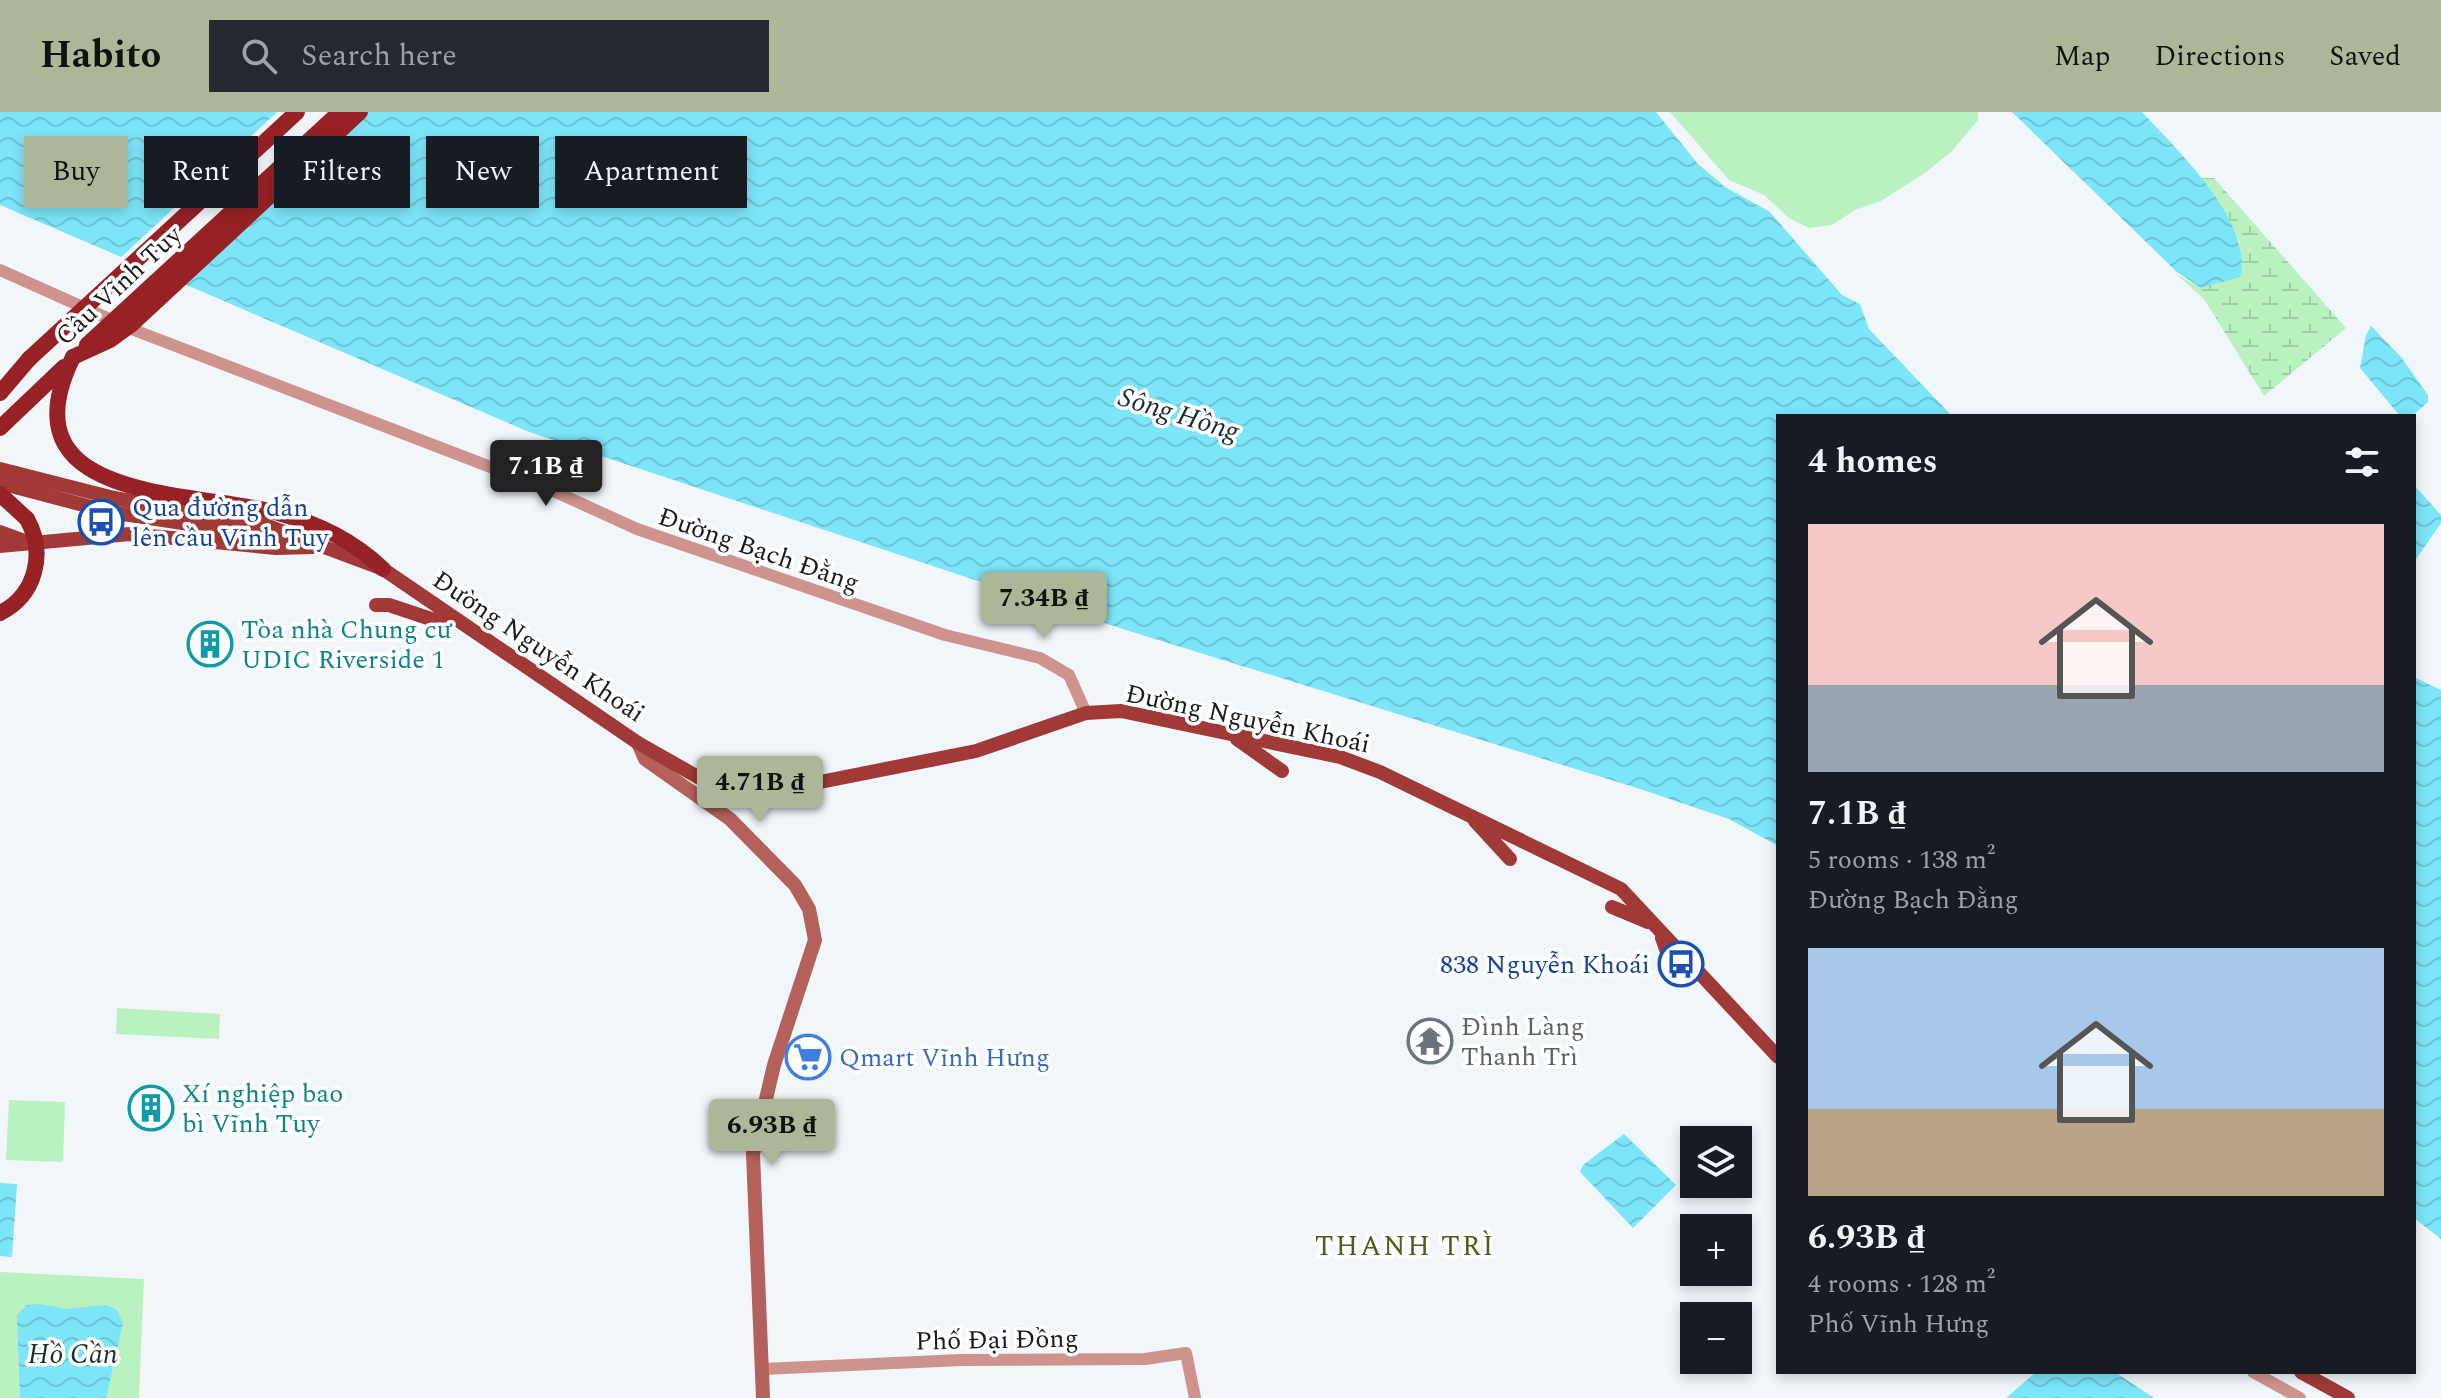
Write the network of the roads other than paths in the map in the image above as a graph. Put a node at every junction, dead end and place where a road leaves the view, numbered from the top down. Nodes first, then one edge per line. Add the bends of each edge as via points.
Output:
1 (281, 112) edge
2 (297, 112) edge
3 (340, 112) edge
4 (360, 112) edge
5 (0, 270) edge
6 (73, 357) junction
7 (29, 359) junction
8 (0, 376) edge
9 (0, 393) edge
10 (0, 428) edge
11 (0, 469) edge
12 (0, 483) edge
13 (0, 494) edge
14 (0, 532) edge
15 (26, 542) junction
16 (313, 544) junction
17 (0, 546) edge
18 (383, 569) junction
19 (376, 605) dead end
20 (0, 613) edge
21 (446, 615) junction
22 (1086, 713) junction
23 (1232, 736) junction
24 (638, 743) junction
25 (1282, 771) dead end
26 (1469, 815) junction
27 (1510, 859) dead end
28 (1612, 907) dead end
29 (1656, 928) junction
30 (1675, 975) dead end
31 (1776, 1055) edge
32 (763, 1369) junction
33 (2257, 1374) edge
34 (2305, 1374) edge
35 (763, 1398) edge
36 (1195, 1398) edge
37 (2300, 1398) edge
38 (2348, 1398) edge

1 - 7 highway, bridge via 49,327
2 - 7 highway, Cầu Vĩnh Tuy, bridge
3 - 6 highway, Cầu Vĩnh Tuy, bridge
4 - 6 highway, bridge via 132,324
5 - 22 street, Đường Bạch Đằng via 134,330 558,493 637,529 945,635 1040,658 1069,675
6 - 10 highway, Cầu Vĩnh Tuy
6 - 18 highway via 61,383 57,422 60,441 77,464 124,487 279,513 338,535
7 - 8 highway
7 - 9 highway, Cầu Vĩnh Tuy
11 - 16 main road, Đường Nguyễn Khoái via 74,490 260,523
12 - 16 main road, Đường Nguyễn Khoái via 110,512
13 - 20 highway, bridge via 27,519 37,548 34,573 22,596
14 - 15 main road
15 - 16 main road via 130,534 276,548
15 - 17 main road
16 - 18 main road, Đường Nguyễn Khoái
18 - 21 main road, Đường Nguyễn Khoái
19 - 21 main road via 437,621
21 - 24 main road, Đường Nguyễn Khoái
22 - 23 main road, Đường Nguyễn Khoái via 1121,711
22 - 24 main road, Đường Nguyễn Khoái via 976,751 745,794 719,789
23 - 25 main road
23 - 26 main road, Đường Nguyễn Khoái via 1340,757
24 - 32 main road via 645,759 730,819 795,885 809,909 815,940 774,1065 753,1154
26 - 27 main road
26 - 29 main road, Đường Nguyễn Khoái via 1621,889
28 - 29 main road
29 - 30 main road
29 - 31 main road, Đường Nguyễn Khoái
32 - 35 main road
32 - 36 street, Phố Đại Đồng via 1145,1359 1186,1353
33 - 37 street
34 - 38 main road

